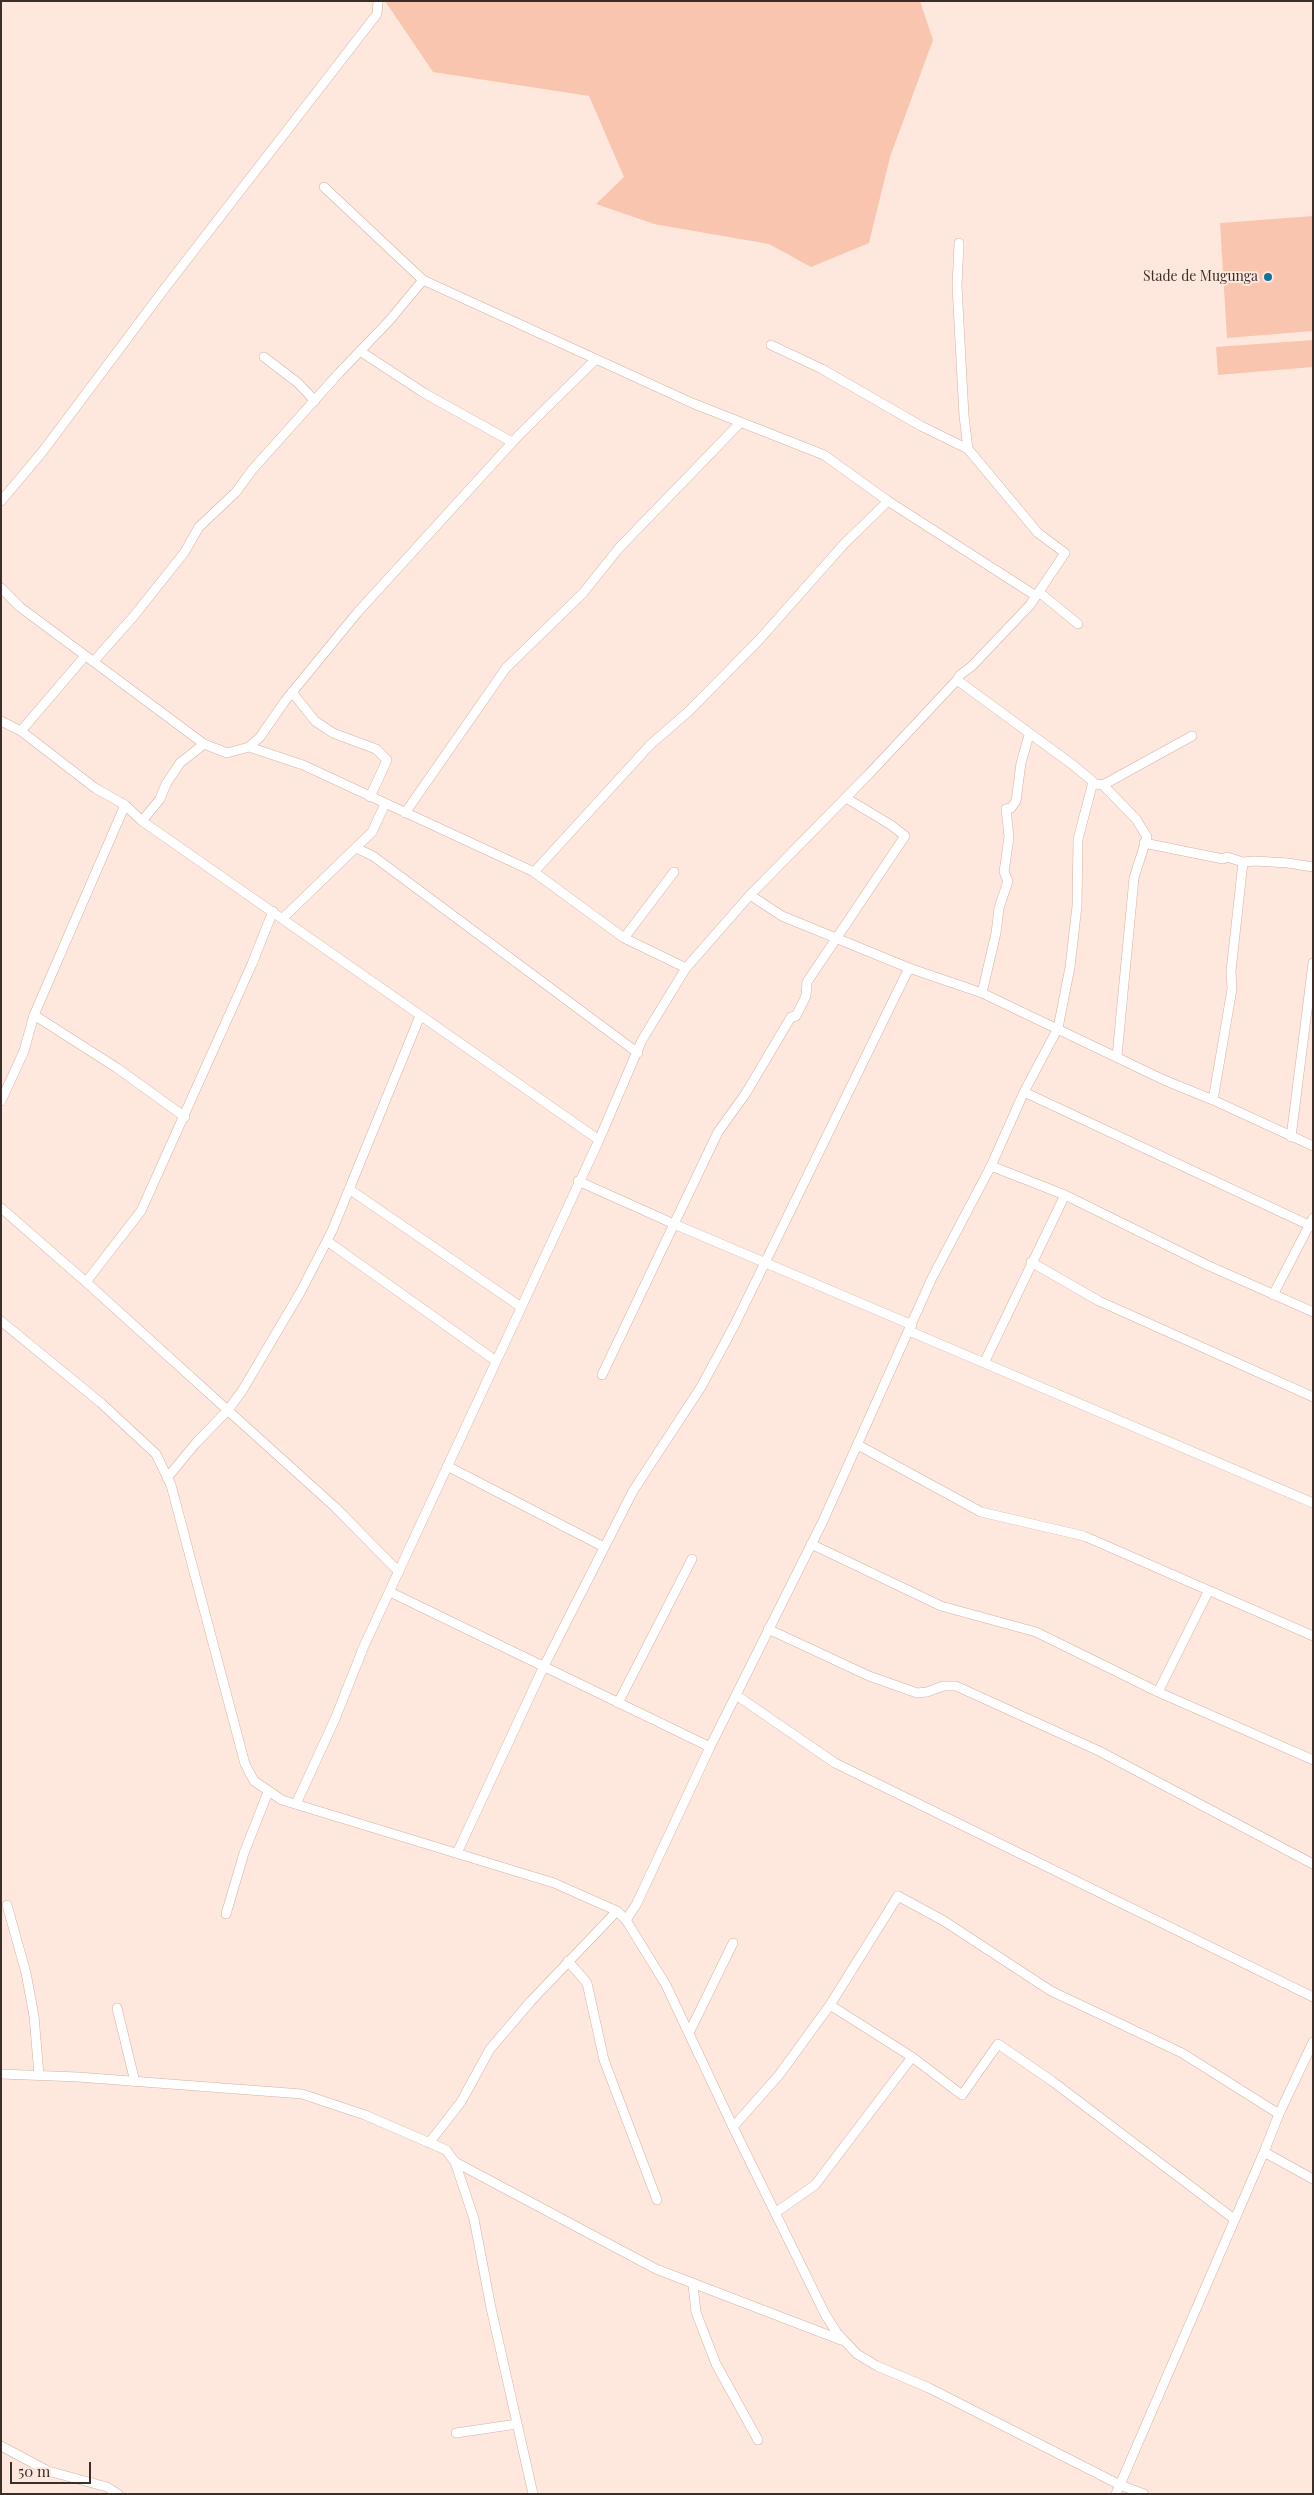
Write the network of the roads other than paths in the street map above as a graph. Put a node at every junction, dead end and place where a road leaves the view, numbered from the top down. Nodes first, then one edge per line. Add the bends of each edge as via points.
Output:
1 (378, 1) edge
2 (324, 188) dead end
3 (959, 243) dead end
4 (423, 280) junction
5 (771, 345) dead end
6 (360, 351) junction
7 (264, 357) dead end
8 (596, 359) junction
9 (315, 401) junction
10 (740, 423) junction
11 (512, 442) junction
12 (968, 449) junction
13 (1, 501) edge
14 (888, 501) junction
15 (1, 588) edge
16 (1038, 594) junction
17 (1078, 624) dead end
18 (85, 656) junction
19 (94, 662) junction
20 (957, 680) junction
21 (292, 692) junction
22 (1, 721) edge
23 (21, 731) junction
24 (1029, 735) junction
25 (1192, 736) dead end
26 (204, 744) junction
27 (249, 747) junction
28 (1093, 782) junction
29 (1103, 785) junction
30 (370, 797) junction
31 (846, 798) junction
32 (385, 804) junction
33 (124, 805) junction
34 (405, 813) junction
35 (142, 822) junction
36 (1144, 843) junction
37 (356, 848) junction
38 (1243, 862) junction
39 (1313, 867) edge
40 (534, 872) junction
41 (674, 872) dead end
42 (750, 895) junction
43 (273, 911) junction
44 (283, 918) junction
45 (836, 937) junction
46 (624, 938) junction
47 (1313, 963) edge
48 (686, 968) junction
49 (909, 968) junction
50 (982, 992) junction
51 (34, 1015) junction
52 (420, 1016) junction
53 (1058, 1028) junction
54 (638, 1053) junction
55 (1117, 1056) junction
56 (1024, 1092) junction
57 (1213, 1100) junction
58 (1, 1101) edge
59 (184, 1117) junction
60 (1291, 1137) junction
61 (599, 1140) junction
62 (1313, 1146) edge
63 (991, 1166) junction
64 (578, 1181) junction
65 (349, 1189) junction
66 (1065, 1195) junction
67 (1, 1208) edge
68 (674, 1224) junction
69 (1311, 1224) edge
70 (328, 1241) junction
71 (1031, 1262) junction
72 (765, 1263) junction
73 (86, 1282) junction
74 (1273, 1295) junction
75 (521, 1306) junction
76 (1313, 1312) edge
77 (1, 1321) edge
78 (910, 1328) junction
79 (496, 1361) junction
80 (984, 1362) junction
81 (602, 1374) dead end
82 (1313, 1397) edge
83 (228, 1410) junction
84 (858, 1446) junction
85 (448, 1466) junction
86 (167, 1478) junction
87 (1313, 1503) edge
88 (811, 1544) junction
89 (604, 1547) junction
90 (692, 1559) dead end
91 (399, 1572) junction
92 (390, 1592) junction
93 (1208, 1592) junction
94 (768, 1629) junction
95 (1313, 1636) edge
96 (543, 1668) junction
97 (1158, 1692) junction
98 (736, 1695) junction
99 (618, 1703) junction
100 (710, 1747) junction
101 (1313, 1760) edge
102 (268, 1792) junction
103 (296, 1804) junction
104 (457, 1853) junction
105 (1313, 1864) edge
106 (6, 1905) dead end
107 (617, 1911) junction
108 (226, 1914) dead end
109 (626, 1920) junction
110 (733, 1943) dead end
111 (568, 1960) junction
112 (1313, 1997) edge
113 (830, 2005) junction
114 (117, 2008) dead end
115 (689, 2033) junction
116 (1313, 2042) edge
117 (912, 2057) junction
118 (1, 2074) edge
119 (39, 2075) junction
120 (135, 2082) junction
121 (1279, 2114) junction
122 (733, 2127) junction
123 (429, 2142) junction
124 (1264, 2152) junction
125 (455, 2162) junction
126 (1313, 2179) edge
127 (657, 2200) dead end
128 (775, 2213) junction
129 (1234, 2219) junction
130 (693, 2284) junction
131 (844, 2341) junction
132 (517, 2424) junction
133 (456, 2433) dead end
134 (758, 2440) dead end
135 (1, 2446) edge
136 (1120, 2485) junction
137 (118, 2494) edge
138 (533, 2494) edge
139 (1116, 2494) edge
140 (1144, 2494) edge

1 - 13 street via 377,14 43,451
2 - 4 street
3 - 12 street via 957,286
4 - 6 street
4 - 8 street
5 - 12 street via 822,369
6 - 9 street
6 - 11 street via 424,393
7 - 9 street via 298,383
8 - 10 street
8 - 11 street
9 - 19 street via 236,492 200,527 184,553
10 - 14 street via 824,455
10 - 34 street via 619,548 583,592 506,668
11 - 21 street via 357,612
12 - 16 street via 1038,533 1065,553
14 - 16 street
14 - 40 street via 844,544 752,647 689,711 650,745
15 - 18 street via 20,608
16 - 17 street
16 - 20 street
18 - 19 street
18 - 23 street
19 - 26 street
20 - 24 street
20 - 31 street
21 - 27 street via 260,737
21 - 30 street via 315,721 333,733 376,749 388,760
22 - 23 street
23 - 33 street via 95,788
24 - 28 street
24 - 50 street via 1016,801 1006,809 1009,837 1004,872 1008,881 998,908 996,933
25 - 29 street
26 - 27 street via 227,753
26 - 35 street via 180,763 160,800
27 - 30 street via 303,765
28 - 29 street
28 - 53 street via 1078,839 1077,906
29 - 36 street via 1136,819 1147,837
30 - 32 street
31 - 42 street
31 - 45 street via 905,836
32 - 34 street
32 - 37 street via 372,832
33 - 35 street
33 - 51 street
34 - 40 street
35 - 43 street
36 - 38 street
36 - 55 street via 1134,878
37 - 44 street
37 - 54 street via 373,856
38 - 39 street
38 - 57 street via 1231,970 1232,989
40 - 46 street
41 - 46 street
42 - 45 street via 782,916
42 - 48 street
43 - 44 street
43 - 59 street
44 - 52 street
45 - 49 street
45 - 68 street via 807,982 806,996 796,1016 791,1018 746,1093 718,1132
46 - 48 street
47 - 60 street
48 - 54 street via 642,1040
49 - 50 street
49 - 72 street
50 - 53 street
51 - 58 street via 24,1050
51 - 59 street via 117,1068
52 - 61 street
52 - 65 street
53 - 55 street
53 - 56 street
54 - 61 street
55 - 57 street
56 - 63 street
56 - 69 street
57 - 60 street
59 - 73 street via 141,1211
60 - 62 street
61 - 64 street
63 - 66 street
63 - 78 street via 932,1278
64 - 68 street
64 - 75 street
65 - 70 street
65 - 75 street
66 - 71 street
66 - 74 street
67 - 73 street
68 - 72 street
68 - 81 street
69 - 74 street
70 - 79 street
70 - 83 street via 270,1346
71 - 80 street
71 - 82 street via 1098,1301
72 - 78 street
72 - 89 street via 701,1387 633,1491
73 - 83 street
74 - 76 street
75 - 79 street
77 - 86 street via 101,1403 156,1454
78 - 80 street
78 - 84 street
79 - 85 street
80 - 87 street
83 - 86 street
83 - 91 street via 336,1508
84 - 88 street
84 - 93 street via 981,1512 1084,1536
85 - 89 street
85 - 91 street
86 - 102 street via 180,1516 245,1764 254,1781
88 - 94 street
88 - 97 street via 941,1606 1036,1632
89 - 96 street
90 - 99 street
91 - 92 street
92 - 96 street
92 - 103 street
93 - 95 street
93 - 97 street
94 - 98 street
94 - 105 street via 869,1676 917,1693 956,1686 1100,1751
96 - 99 street
96 - 104 street
97 - 101 street
98 - 100 street
98 - 112 street via 835,1763
99 - 100 street
100 - 109 street
102 - 103 street
102 - 108 street via 244,1853
103 - 104 street
104 - 107 street via 554,1884
106 - 119 street via 26,1973
107 - 109 street
107 - 111 street
109 - 115 street via 666,1985
110 - 115 street
111 - 123 street via 490,2049 461,2102
111 - 127 street via 587,1982 604,2060
113 - 117 street
113 - 121 street via 898,1896 1051,1991 1182,2053
113 - 122 street via 779,2075
114 - 120 street
115 - 122 street
116 - 121 street
117 - 128 street via 815,2185
117 - 129 street via 962,2094 998,2044
118 - 119 street
119 - 120 street
120 - 123 street via 302,2094 365,2115
121 - 124 street
122 - 128 street
123 - 125 street via 446,2150
124 - 126 street
124 - 129 street
125 - 130 street via 656,2269
125 - 132 street via 474,2219
128 - 131 street via 825,2314
129 - 136 street
130 - 131 street
130 - 134 street via 696,2312 716,2364
131 - 136 street via 857,2354 877,2366 938,2393
132 - 133 street
132 - 138 street
135 - 137 street via 48,2471 107,2487
136 - 139 street
136 - 140 street

